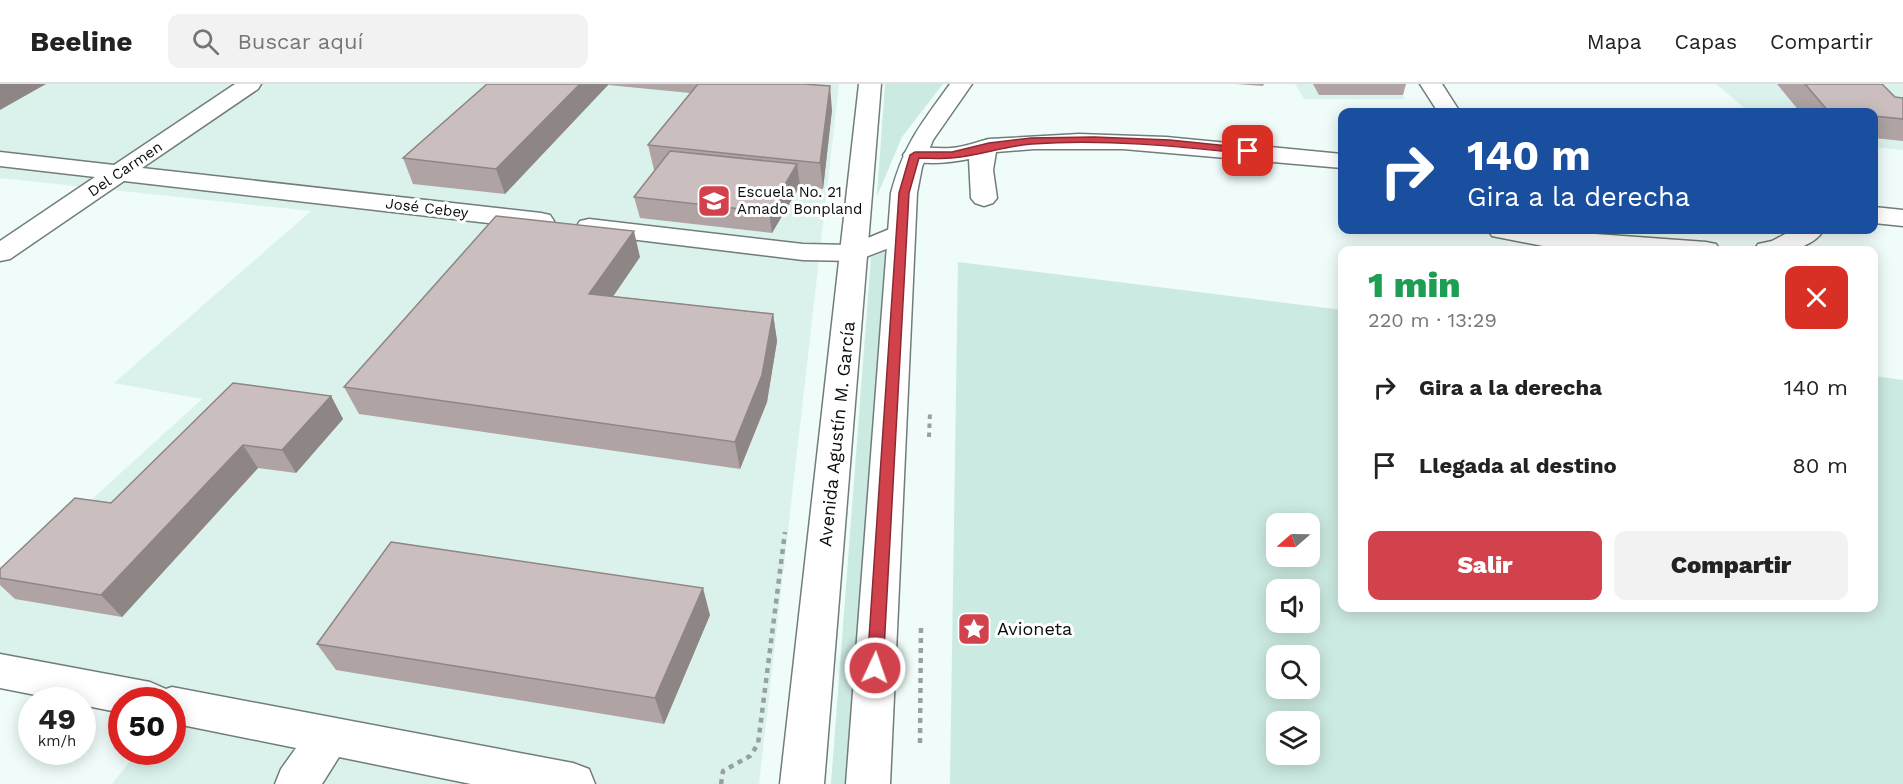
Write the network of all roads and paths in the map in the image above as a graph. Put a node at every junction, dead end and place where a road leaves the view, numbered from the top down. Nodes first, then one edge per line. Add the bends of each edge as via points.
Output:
1 (250, 84) edge
2 (870, 84) edge
3 (961, 84) edge
4 (1431, 84) edge
5 (1447, 108) edge
6 (984, 150) junction
7 (915, 155) junction
8 (0, 159) edge
9 (1338, 161) edge
10 (119, 173) junction
11 (984, 198) dead end
12 (1878, 216) edge
13 (1903, 219) edge
14 (901, 234) junction
15 (1522, 234) edge
16 (1804, 234) edge
17 (1645, 246) edge
18 (1783, 246) edge
19 (0, 253) edge
20 (855, 253) junction
21 (0, 671) edge
22 (108, 692) edge
23 (186, 708) edge
24 (329, 736) junction
25 (297, 784) edge
26 (573, 784) edge
27 (802, 784) edge
28 (868, 784) edge

1 - 10 main road, Del Carmen
2 - 20 main road, Avenida Agustín M. García
3 - 7 main road via 921,140
4 - 5 main road
6 - 7 main road
6 - 9 main road via 1031,141 1094,140 1170,143
6 - 11 main road
7 - 14 main road via 904,193
8 - 10 main road, José Cebey
10 - 19 main road, Del Carmen
10 - 20 main road, José Cebey via 802,252
12 - 13 main road
14 - 20 main road
14 - 28 main road
15 - 17 main road
16 - 18 main road
20 - 27 main road, Avenida Agustín M. García
21 - 22 main road
23 - 24 main road
24 - 25 main road
24 - 26 main road

